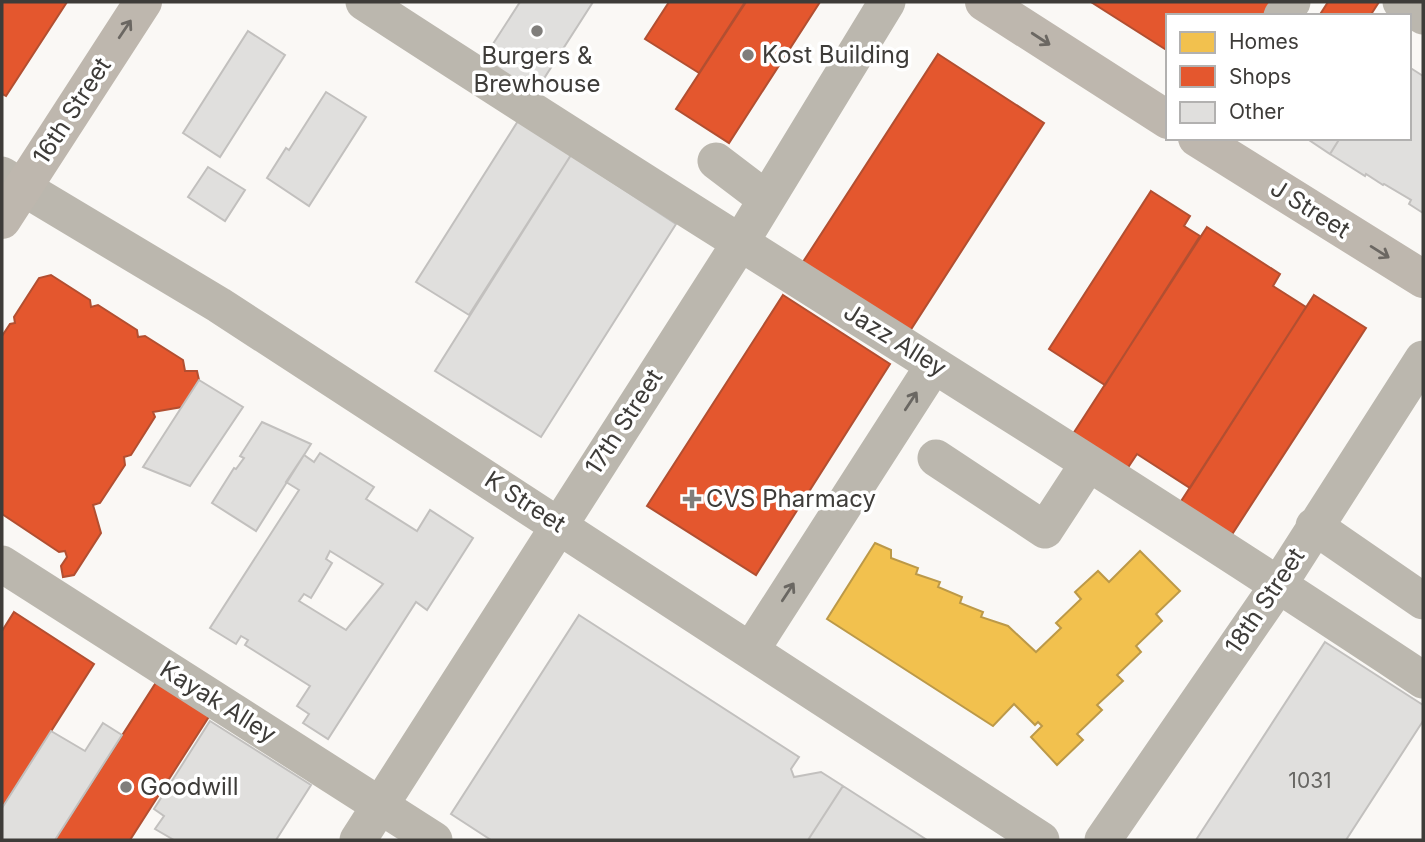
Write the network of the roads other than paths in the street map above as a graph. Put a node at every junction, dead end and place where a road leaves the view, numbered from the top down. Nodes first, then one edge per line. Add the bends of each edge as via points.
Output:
1 (143, 2) edge
2 (365, 2) edge
3 (887, 2) edge
4 (984, 2) edge
5 (1401, 2) edge
6 (1423, 16) edge
7 (1166, 119) edge
8 (1201, 140) edge
9 (716, 161) dead end
10 (8, 195) edge
11 (766, 199) junction
12 (740, 243) junction
13 (1423, 279) edge
14 (1423, 359) edge
15 (934, 365) junction
16 (936, 458) dead end
17 (1088, 464) junction
18 (558, 524) junction
19 (1314, 526) junction
20 (2, 564) edge
21 (1279, 584) junction
22 (1423, 601) edge
23 (751, 650) junction
24 (1423, 680) edge
25 (381, 805) junction
26 (358, 840) edge
27 (434, 840) edge
28 (1041, 840) edge
29 (1103, 840) edge

10 -> 1 main road, 16th Street
2 - 12 street, Jazz Alley via 562,118
3 - 11 street, 17th Street
4 -> 7 main road
5 - 6 street
8 -> 13 main road, J Street
9 - 11 street
10 - 18 street, K Street via 219,306
11 - 12 street, 17th Street
12 - 15 street, Jazz Alley
12 - 18 street, 17th Street
14 - 19 street, 18th Street
15 - 17 street, Jazz Alley
23 -> 15 street
16 - 17 street via 1045,530
17 - 21 street, Jazz Alley
18 - 23 street, K Street
18 - 25 street, 17th Street
19 - 21 street, 18th Street
19 - 22 street
20 - 25 street, Kayak Alley
21 - 24 street, Jazz Alley
21 - 29 street, 18th Street
23 - 28 street, K Street
25 - 26 street, 17th Street
25 - 27 street, Kayak Alley

